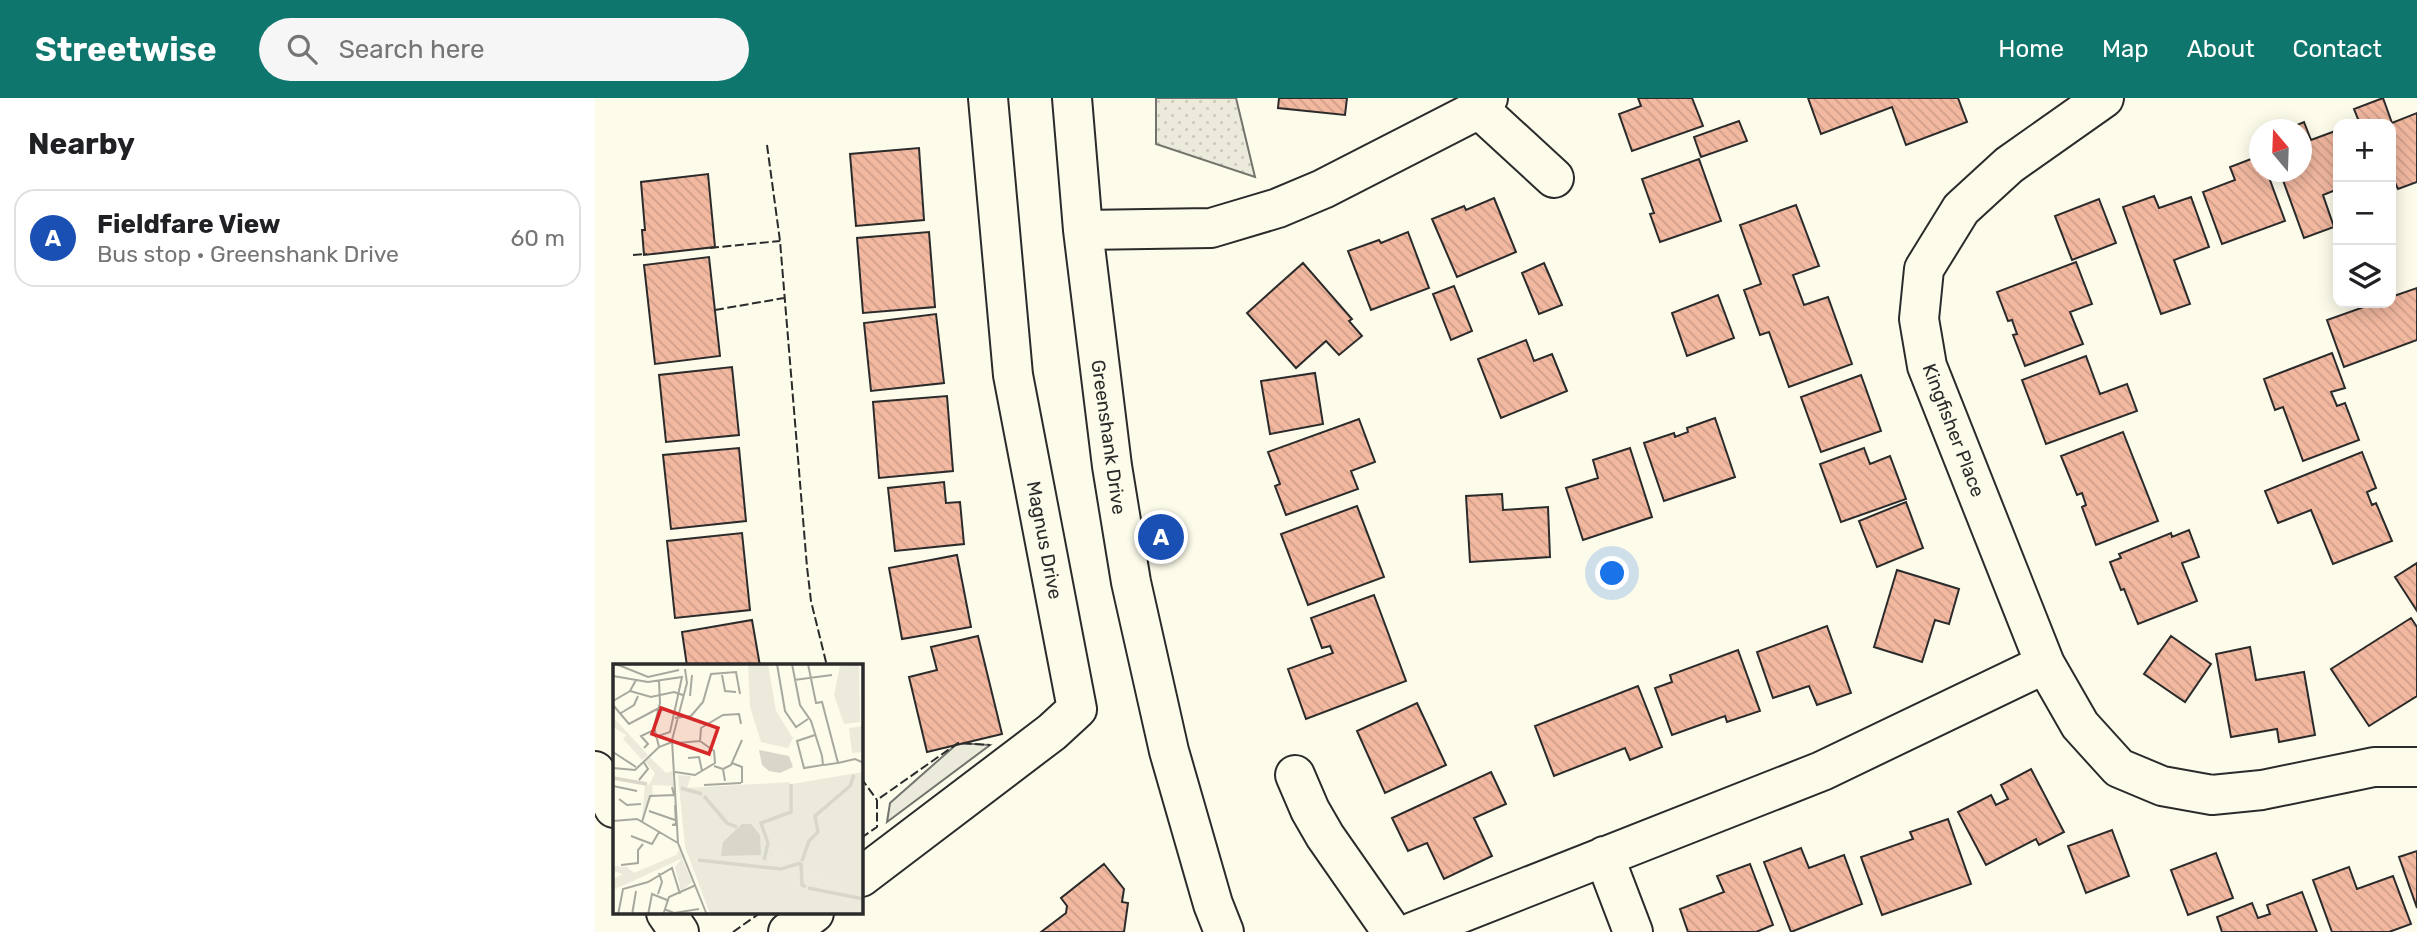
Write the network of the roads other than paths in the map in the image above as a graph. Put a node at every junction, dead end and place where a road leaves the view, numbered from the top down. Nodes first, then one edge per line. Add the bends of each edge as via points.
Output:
1 (988, 98) edge
2 (1072, 98) edge
3 (2104, 98) edge
4 (1483, 103) edge
5 (1554, 178) dead end
6 (1083, 230) junction
7 (2045, 664) junction
8 (2417, 766) edge
9 (1295, 775) dead end
10 (1604, 856) junction
11 (863, 875) edge
12 (667, 914) edge
13 (813, 914) edge
14 (679, 932) edge
15 (788, 932) edge
16 (1224, 932) edge
17 (1392, 932) edge
18 (1413, 932) edge
19 (1633, 932) edge

1 - 11 street, Magnus Drive via 1013,375 1077,709
2 - 6 street, Greenshank Drive
3 - 7 street, Kingfisher Place via 2009,165 1961,209 1924,269 1919,319 1927,366
4 - 5 street
4 - 6 street via 1324,189 1278,208 1211,228
6 - 16 street, Greenshank Drive via 1131,582 1168,751
7 - 8 street, Kingfisher Place via 2080,725 2119,768 2162,786 2212,795 2262,790 2374,767
7 - 10 street via 1822,771
9 - 17 street via 1325,836
10 - 18 street
10 - 19 street
12 - 14 street
13 - 15 street

